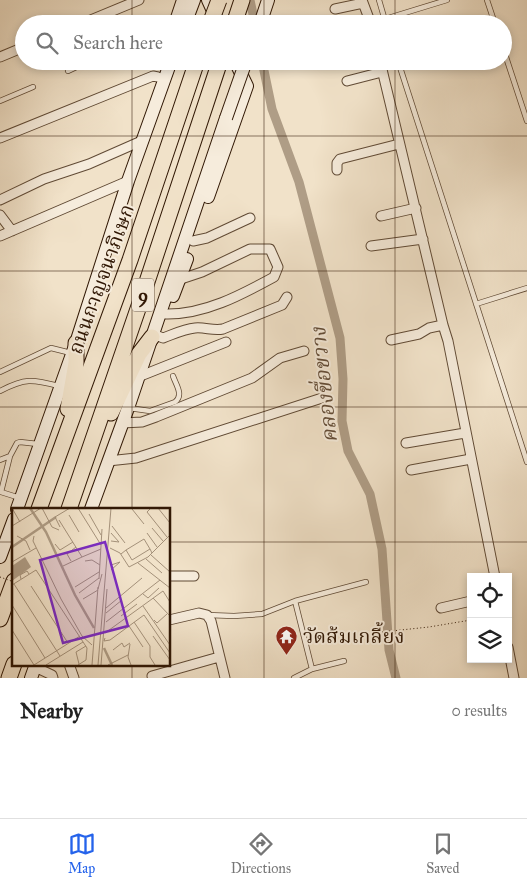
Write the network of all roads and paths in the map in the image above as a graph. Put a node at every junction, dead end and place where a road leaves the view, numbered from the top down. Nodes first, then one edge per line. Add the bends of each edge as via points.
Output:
1 (139, 0) edge
2 (183, 0) edge
3 (194, 0) edge
4 (208, 0) edge
5 (219, 0) edge
6 (242, 0) edge
7 (268, 0) edge
8 (379, 0) edge
9 (447, 0) edge
10 (488, 0) edge
11 (363, 1) edge
12 (335, 9) dead end
13 (103, 15) edge
14 (178, 15) edge
15 (188, 15) edge
16 (213, 15) edge
17 (215, 15) edge
18 (237, 15) edge
19 (263, 15) edge
20 (368, 15) edge
21 (384, 15) edge
22 (403, 15) edge
23 (492, 15) edge
24 (15, 51) edge
25 (0, 57) edge
26 (160, 70) edge
27 (168, 70) edge
28 (194, 70) edge
29 (217, 70) edge
30 (240, 70) edge
31 (243, 70) edge
32 (401, 70) edge
33 (510, 70) edge
34 (382, 72) joint
35 (158, 77) junction
36 (347, 81) dead end
37 (33, 87) dead end
38 (0, 101) edge
39 (527, 121) edge
40 (0, 137) edge
41 (139, 142) junction
42 (400, 144) junction
43 (134, 162) junction
44 (337, 170) dead end
45 (128, 181) junction
46 (0, 200) edge
47 (416, 208) junction
48 (0, 215) edge
49 (381, 216) dead end
50 (250, 218) dead end
51 (12, 231) junction
52 (0, 236) edge
53 (423, 239) junction
54 (193, 241) junction
55 (371, 246) dead end
56 (180, 279) junction
57 (527, 288) edge
58 (286, 297) dead end
59 (476, 304) junction
60 (165, 314) junction
61 (443, 325) junction
62 (153, 332) junction
63 (391, 340) dead end
64 (226, 342) dead end
65 (74, 348) junction
66 (304, 351) dead end
67 (0, 372) edge
68 (173, 376) dead end
69 (138, 377) junction
70 (61, 386) junction
71 (0, 391) edge
72 (322, 398) dead end
73 (128, 408) junction
74 (122, 423) junction
75 (465, 433) junction
76 (93, 441) junction
77 (406, 443) dead end
78 (40, 444) junction
79 (60, 450) junction
80 (10, 456) junction
81 (471, 459) junction
82 (0, 460) edge
83 (108, 461) junction
84 (527, 462) edge
85 (410, 470) dead end
86 (1, 492) edge
87 (19, 504) edge
88 (39, 508) edge
89 (68, 508) edge
90 (91, 508) edge
91 (12, 524) edge
92 (0, 557) edge
93 (494, 573) edge
94 (170, 576) edge
95 (194, 576) dead end
96 (366, 582) dead end
97 (12, 587) edge
98 (467, 601) edge
99 (295, 602) junction
100 (441, 608) dead end
101 (208, 615) junction
102 (0, 619) edge
103 (170, 620) edge
104 (467, 621) edge
105 (382, 632) dead end
106 (219, 658) junction
107 (344, 661) dead end
108 (511, 663) edge
109 (13, 666) edge
110 (70, 666) edge
111 (312, 669) junction
112 (34, 670) edge
113 (152, 676) dead end
114 (9, 678) edge
115 (53, 678) edge
116 (74, 678) edge
117 (225, 678) edge
118 (294, 678) edge
119 (514, 678) edge

1 - 13 street
2 - 14 main road
3 - 15 main road
4 - 17 main road
5 - 16 highway, bridge
6 - 18 highway
7 - 19 main road
8 - 21 lane
9 - 22 lane
10 - 23 lane
11 - 12 street
11 - 20 street
24 - 25 street
26 - 35 main road
27 - 43 main road
28 - 79 highway, ถนนกาญจนาภิเษก / 9 via 130,260
29 - 76 highway, 9
30 - 54 main road via 247,86
31 - 62 main road, bridge
32 - 59 lane
33 - 39 lane
34 - 36 street
34 - 42 street
35 - 40 street
35 - 41 main road
37 - 38 lane
41 - 43 main road
41 - 46 street
42 - 44 street via 340,159
42 - 47 street
43 - 45 main road
45 - 51 street
45 - 65 main road
47 - 49 street
47 - 53 street
48 - 51 street
50 - 54 street
51 - 52 street
53 - 55 street
53 - 61 street
54 - 56 main road
56 - 60 main road
56 - 60 street via 250,249 270,249 278,267 274,277 217,304 190,313
57 - 59 lane
58 - 62 street via 282,305 224,329 187,329 163,338
59 - 84 lane
60 - 62 main road
61 - 63 street
61 - 75 street
62 - 69 main road
62 - 76 highway via 138,354 114,408
64 - 69 street
65 - 67 lane via 50,348
65 - 70 main road
65 - 79 highway via 76,363
66 - 74 street via 280,358 252,378 156,417
68 - 73 lane via 180,394 178,400 150,411
69 - 73 main road
70 - 71 lane via 34,380
70 - 78 main road
72 - 83 street via 136,458
73 - 74 main road
74 - 83 main road
75 - 77 street
75 - 81 street
76 - 89 highway, 9
78 - 80 lane via 17,443
78 - 87 main road
79 - 88 highway, ถนนกาญจนาภิเษก / 9
80 - 82 lane
80 - 86 lane
81 - 85 street
81 - 93 street
83 - 90 main road
86 - 87 lane
91 - 92 main road
94 - 95 street
96 - 99 lane
97 - 102 highway
98 - 100 street
99 - 101 lane via 262,614
99 - 111 lane
101 - 103 street via 199,612
101 - 106 street
104 - 105 path
106 - 113 street
106 - 117 street
107 - 111 lane
108 - 119 street
109 - 114 highway
110 - 116 street
111 - 118 lane
112 - 115 street

